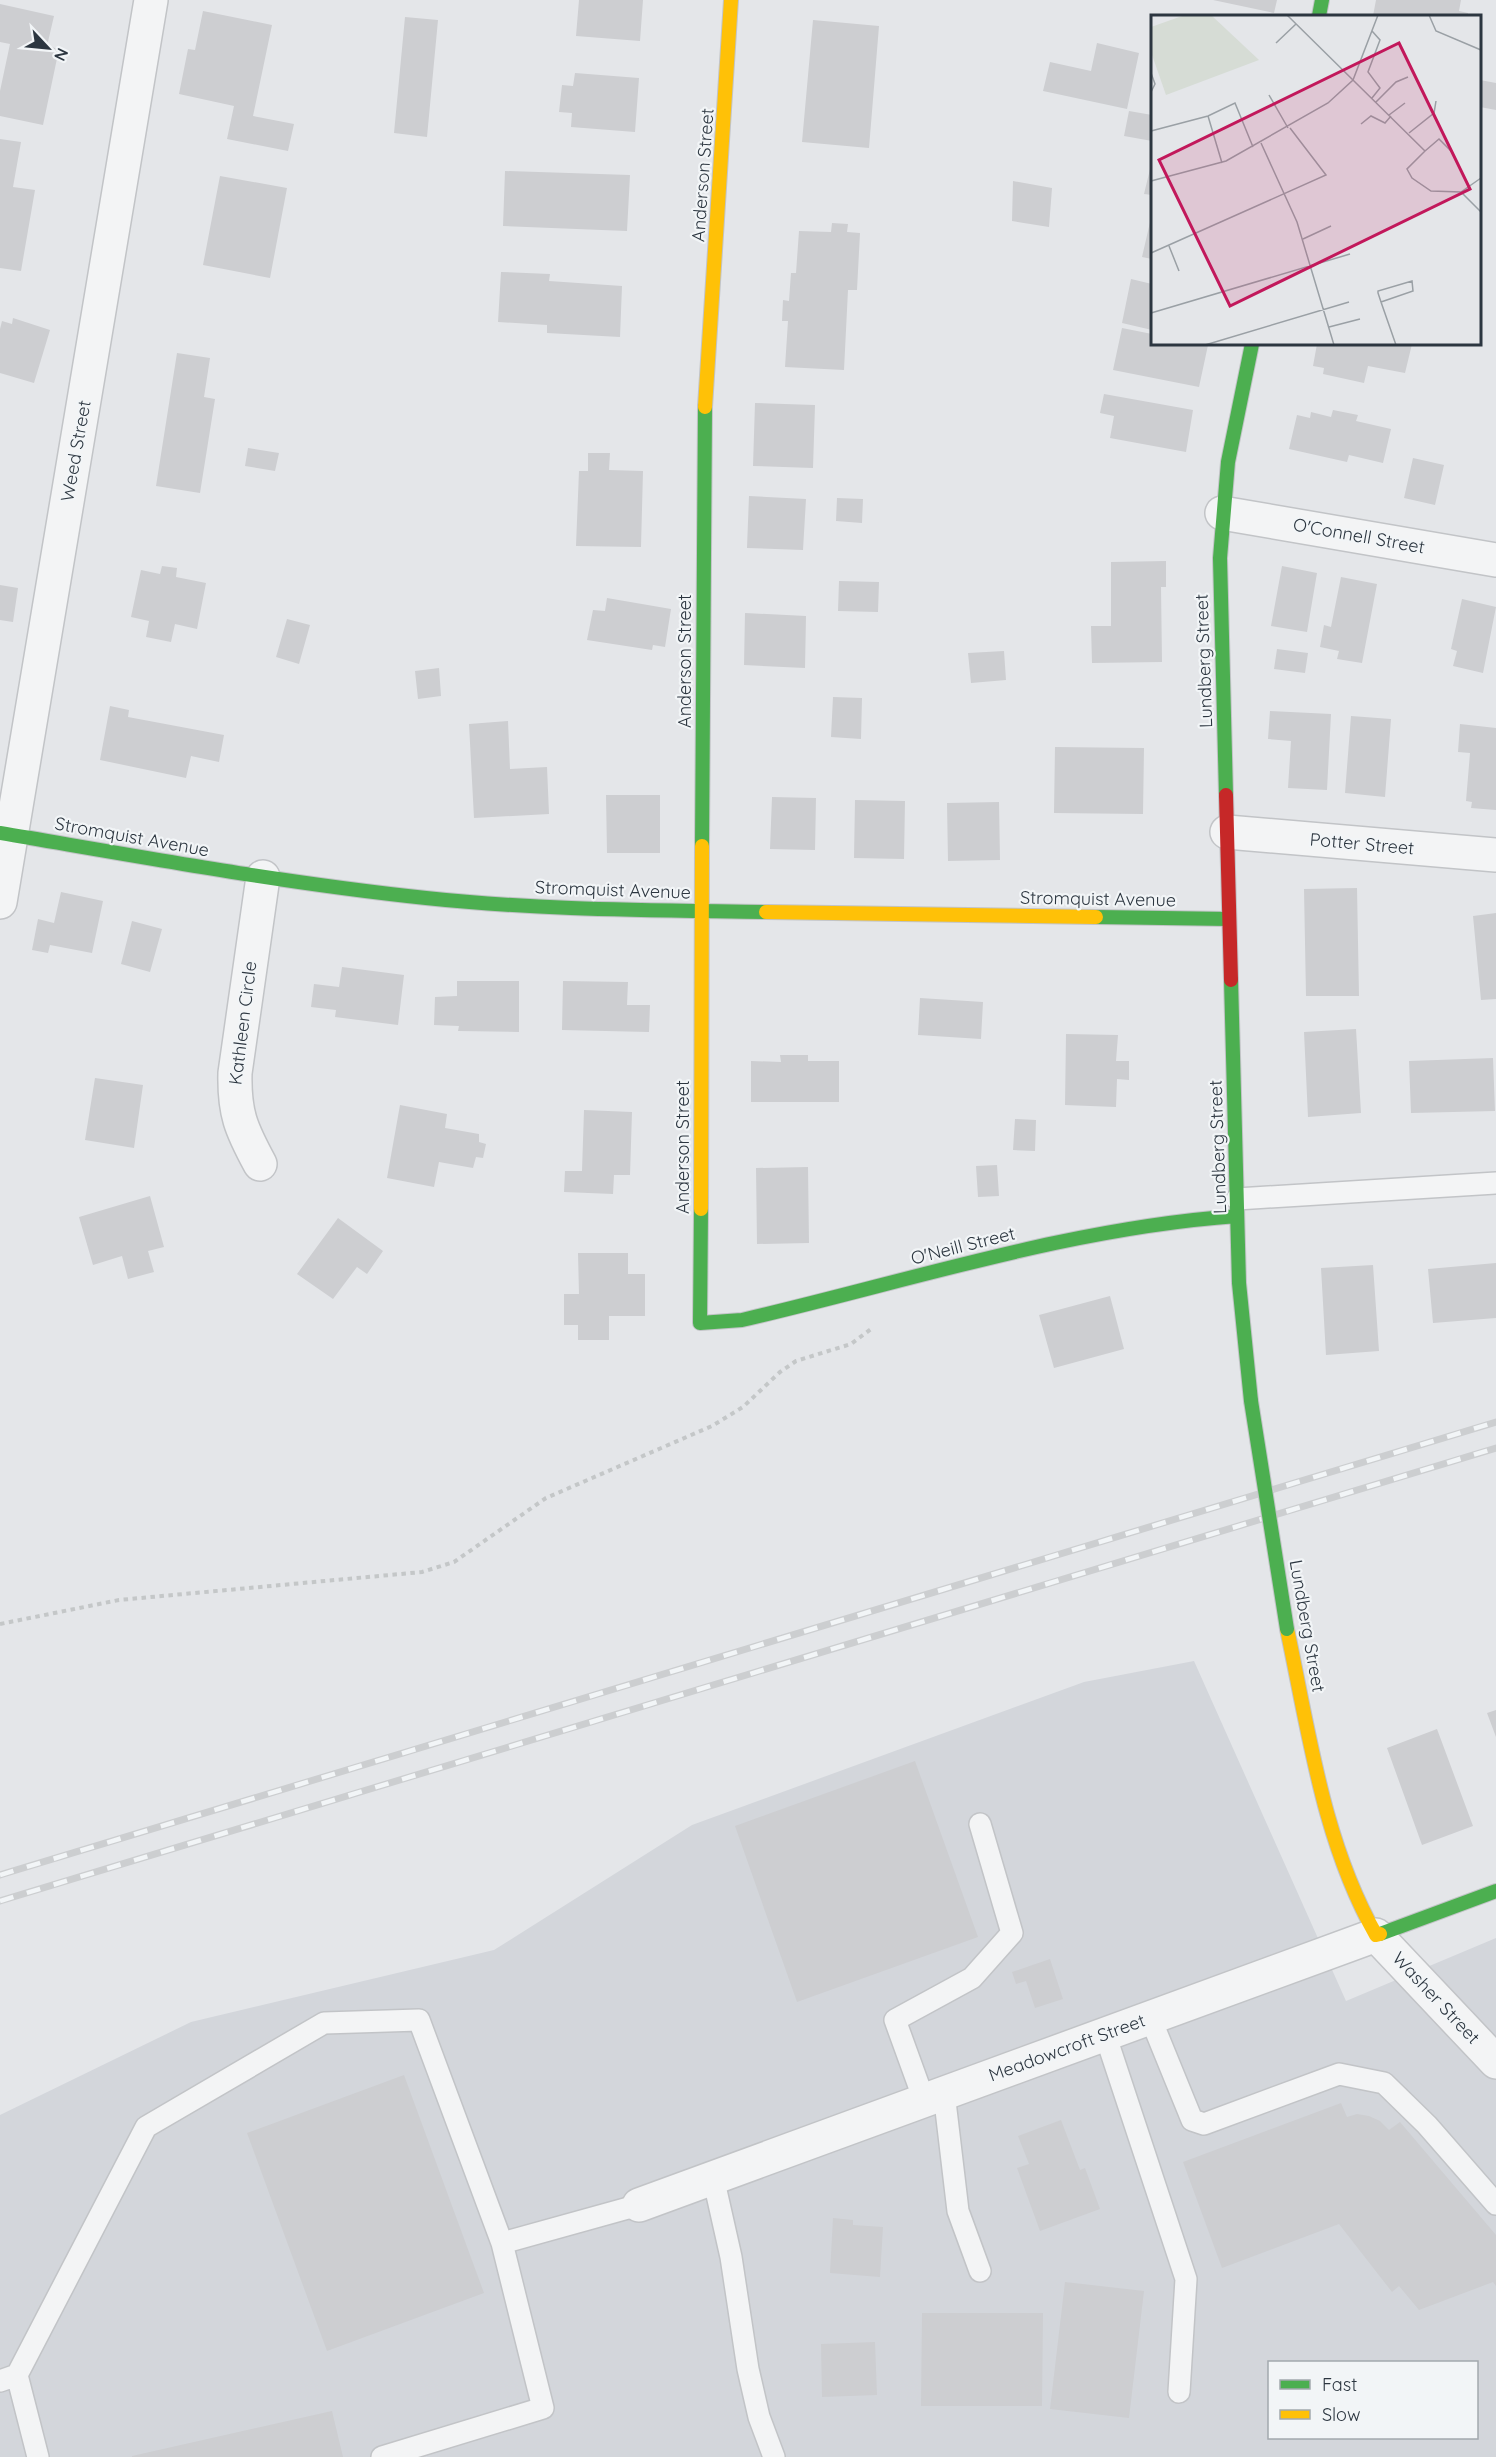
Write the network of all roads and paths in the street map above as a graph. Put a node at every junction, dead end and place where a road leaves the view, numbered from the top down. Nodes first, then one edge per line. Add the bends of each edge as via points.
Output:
1 (151, 0) edge
2 (731, 0) edge
3 (1322, 0) edge
4 (1319, 15) edge
5 (1252, 345) edge
6 (1222, 513) junction
7 (1496, 560) edge
8 (1227, 832) junction
9 (6, 834) edge
10 (1496, 855) edge
11 (263, 877) junction
12 (0, 902) edge
13 (703, 911) junction
14 (1229, 919) junction
15 (260, 1164) dead end
16 (1496, 1183) edge
17 (1237, 1207) junction
18 (901, 1280) junction
19 (700, 1323) joint
20 (0, 1624) edge
21 (980, 1824) dead end
22 (1496, 1891) edge
23 (1376, 1935) junction
24 (1150, 2017) junction
25 (1105, 2034) junction
26 (1496, 2062) edge
27 (934, 2096) junction
28 (713, 2177) junction
29 (1496, 2204) edge
30 (639, 2205) joint
31 (502, 2243) junction
32 (980, 2271) dead end
33 (9, 2378) edge
34 (1179, 2392) dead end
35 (38, 2457) edge
36 (382, 2457) edge
37 (774, 2457) edge

1 - 9 street, Weed Street
2 - 13 street, Anderson Street via 706,386
3 - 4 street
5 - 6 street, Lundberg Street
6 - 7 street, O'Connell Street
6 - 8 street, Lundberg Street
8 - 10 street, Potter Street
8 - 14 street, Lundberg Street
9 - 11 street, Stromquist Avenue
9 - 12 street, Weed Street
11 - 13 street, Stromquist Avenue via 480,903
11 - 15 street, Kathleen Circle via 234,1104 243,1133
13 - 14 street, Stromquist Avenue
13 - 19 street, Anderson Street
14 - 17 street, Lundberg Street
16 - 17 lane
17 - 18 street, O'Neill Street via 1120,1229
17 - 23 street, Lundberg Street, bridge via 1241,1315 1251,1401 1287,1629 1330,1828 1347,1879
18 - 19 street, O'Neill Street via 785,1311
18 - 20 path via 870,1330 851,1344 796,1361 742,1407 712,1426 546,1498 454,1562 422,1572 119,1600
21 - 27 lane via 1012,1933 972,1978 895,2020
22 - 23 street, Meadowcroft Street
23 - 24 street, Meadowcroft Street
23 - 26 street, Washer Street
24 - 25 street, Meadowcroft Street
24 - 29 lane via 1192,2120 1204,2124 1339,2074 1384,2083 1427,2125
25 - 27 street, Meadowcroft Street
25 - 34 lane via 1186,2279
27 - 28 street, Meadowcroft Street
27 - 32 lane via 958,2211
28 - 30 street, Meadowcroft Street
28 - 37 lane via 759,2417
30 - 31 lane
31 - 33 lane via 419,2020 324,2023 146,2127
31 - 36 lane via 543,2408
33 - 35 lane

